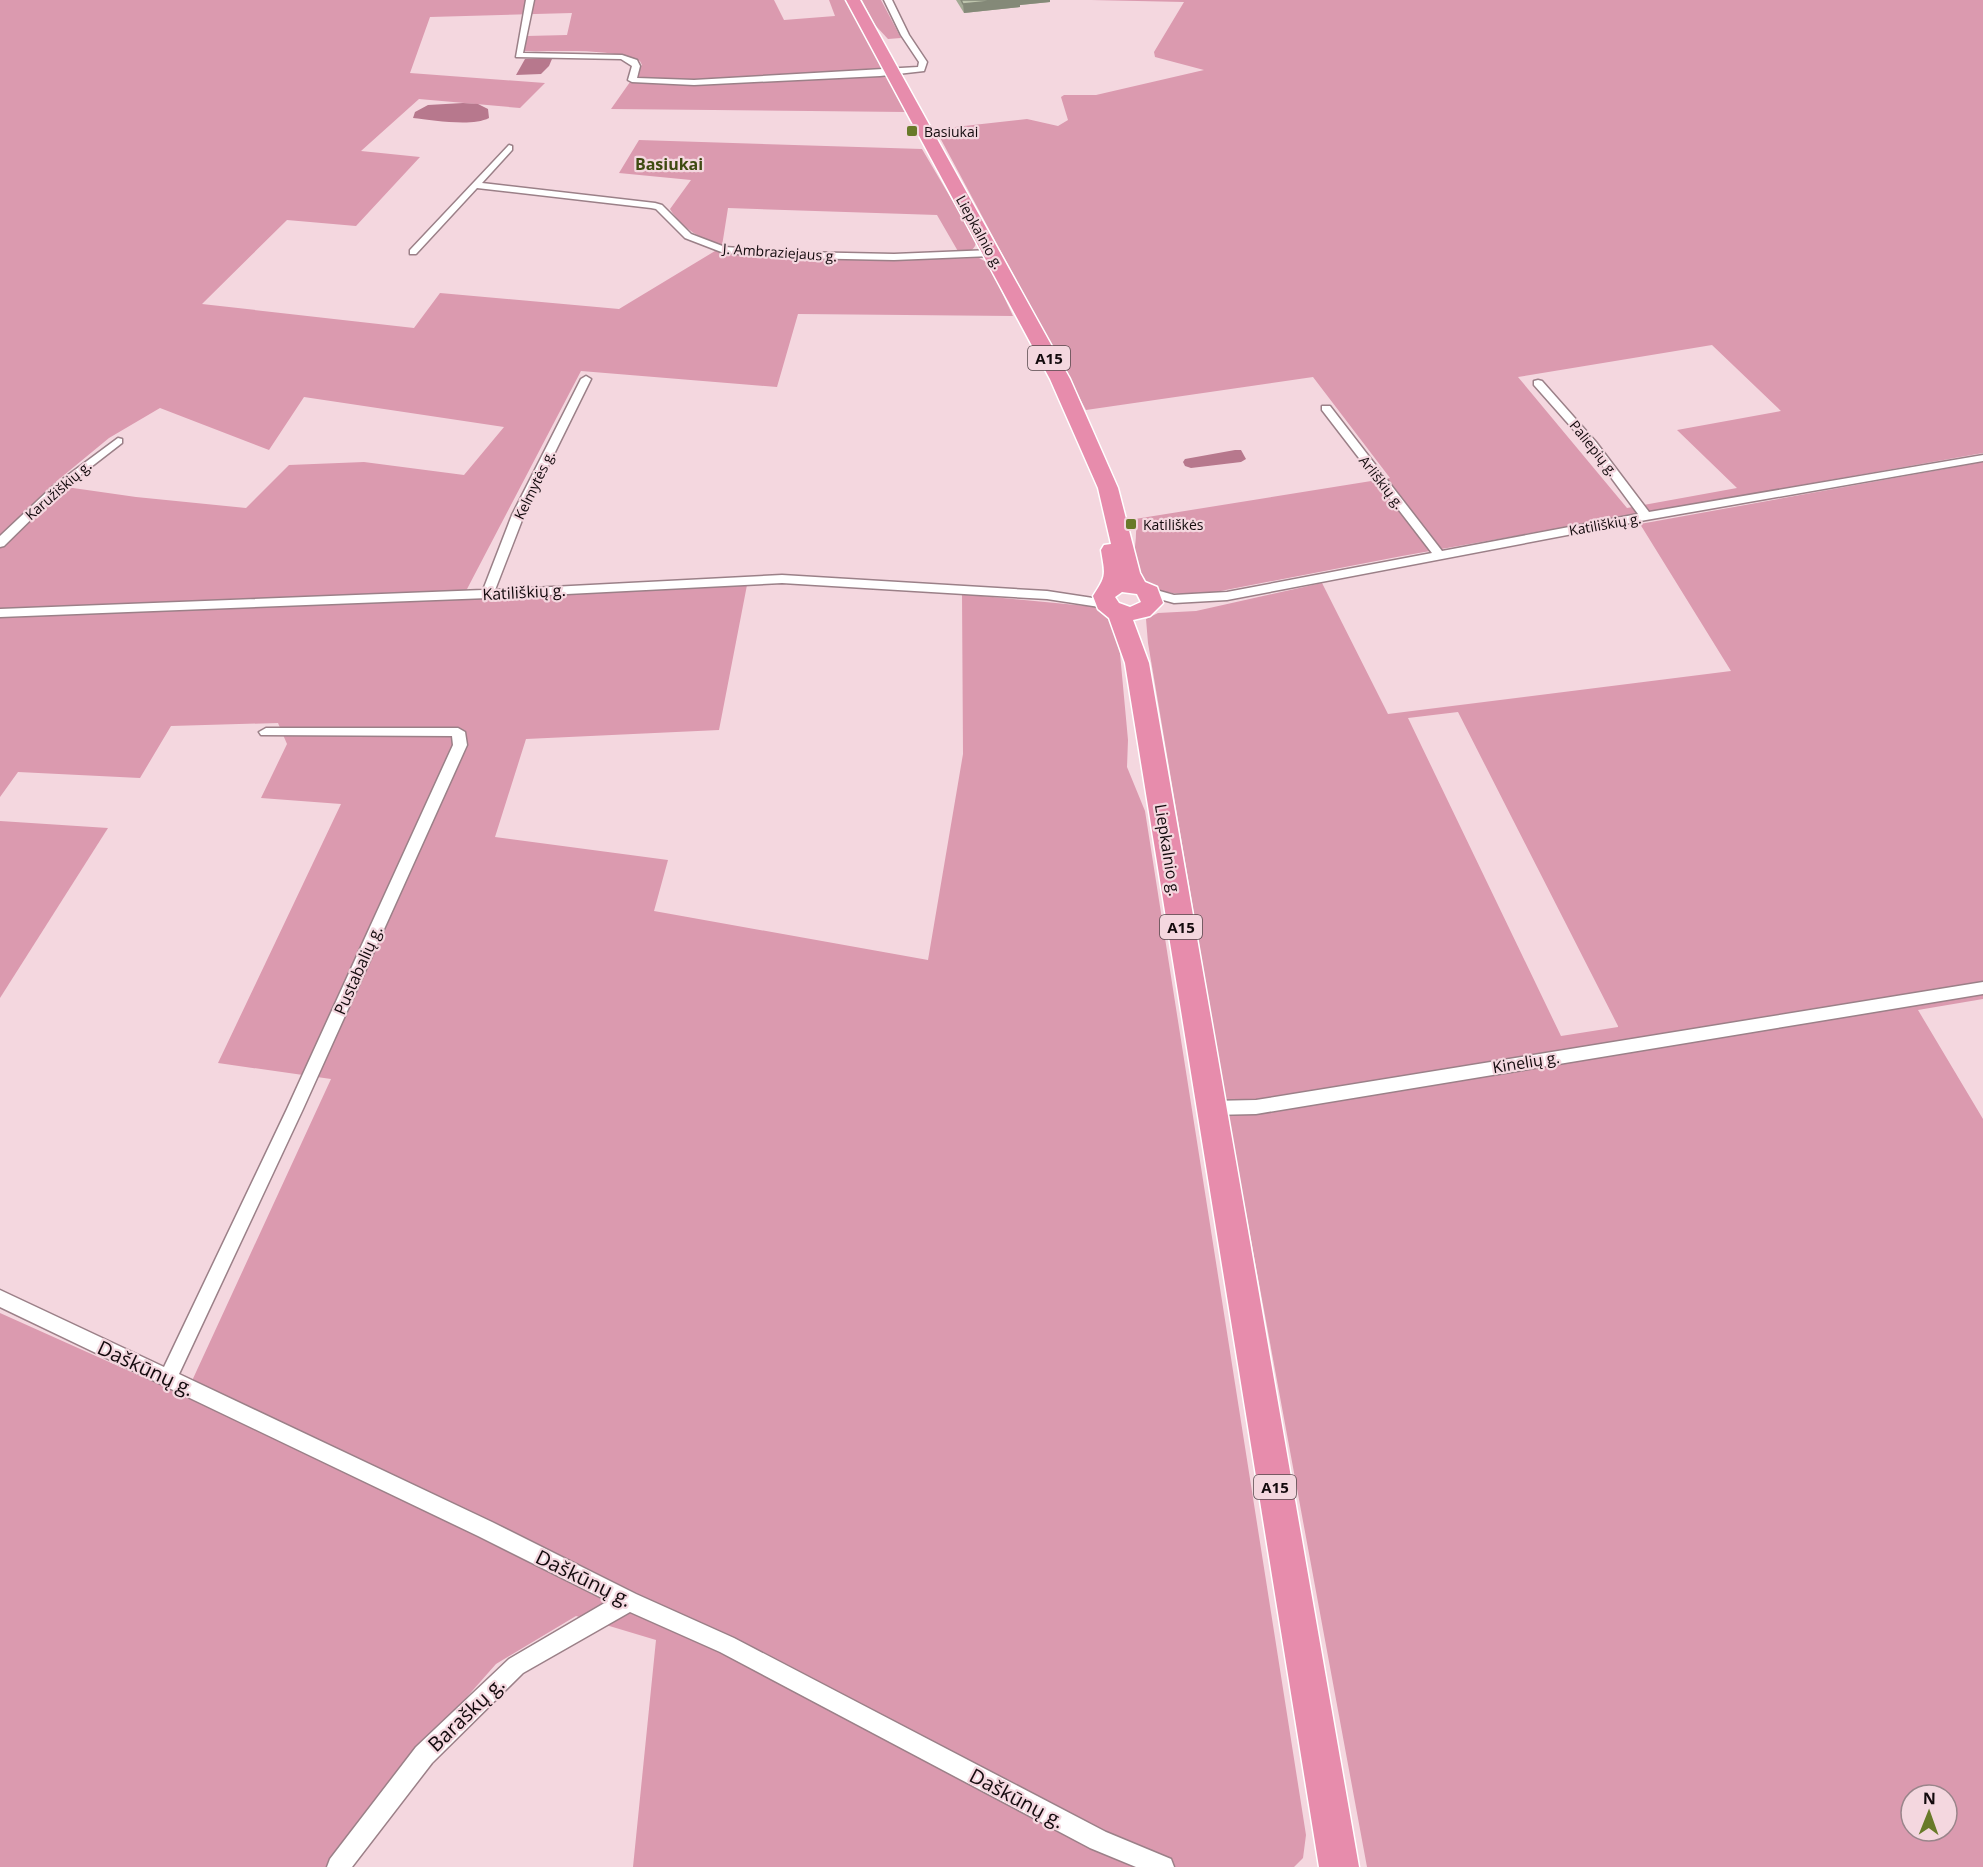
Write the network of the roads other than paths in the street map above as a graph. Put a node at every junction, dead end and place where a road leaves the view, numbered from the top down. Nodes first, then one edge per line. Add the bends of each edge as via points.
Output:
1 (530, 0) edge
2 (853, 0) edge
3 (888, 0) edge
4 (893, 73) junction
5 (509, 148) dead end
6 (476, 185) junction
7 (412, 252) dead end
8 (991, 253) junction
9 (586, 379) dead end
10 (1538, 383) dead end
11 (1326, 408) dead end
12 (118, 441) dead end
13 (1983, 458) edge
14 (1097, 467) junction
15 (1646, 516) junction
16 (0, 543) edge
17 (1439, 555) junction
18 (488, 594) junction
19 (1110, 599) junction
20 (1143, 600) junction
21 (0, 613) edge
22 (1137, 663) junction
23 (266, 732) dead end
24 (1983, 988) edge
25 (1211, 1108) junction
26 (0, 1298) edge
27 (168, 1378) junction
28 (629, 1601) junction
29 (338, 1867) edge
30 (1163, 1867) edge
31 (1339, 1867) edge

1 - 4 street via 519,55 622,57 636,66 632,80 691,83
2 - 4 highway, Liepkalnio g. / A15
3 - 4 street via 924,66
4 - 8 highway, Liepkalnio g. / A15
5 - 6 street
6 - 7 street
6 - 8 street, J. Ambraziejaus g. via 652,205 659,207 688,236 724,250 894,257
8 - 14 highway, Liepkalnio g. / A15 via 1060,379
9 - 18 street, Kelmytės g. via 514,524
10 - 15 street, Paliepių g. via 1592,444
11 - 17 street, Arliškių g.
12 - 16 street, Karužiškių g. via 56,489
13 - 15 street, Katiliškių g.
14 - 19 highway, Liepkalnio g. / A15 via 1095,480 1116,568
14 - 20 highway, Liepkalnio g. / A15 via 1108,488 1129,573
15 - 17 street, Katiliškių g.
17 - 20 street, Katiliškių g. via 1227,596 1204,604
18 - 19 street, Katiliškių g. via 782,579
18 - 21 street, Katiliškių g.
19 - 20 highway via 1129,614
19 - 22 highway, Liepkalnio g. / A15
20 - 22 highway, Liepkalnio g. / A15 via 1137,625
22 - 25 highway, Liepkalnio g. / A15
23 - 27 street, Pustabalių g. via 458,732 459,745 295,1109
24 - 25 street, Kinelių g. via 1256,1107
25 - 31 highway, A15
26 - 27 street, Daškūnų g.
27 - 28 street, Daškūnų g.
28 - 29 street, Baraškų g. via 516,1666 424,1755
28 - 30 street, Daškūnų g. via 727,1645 1098,1840

